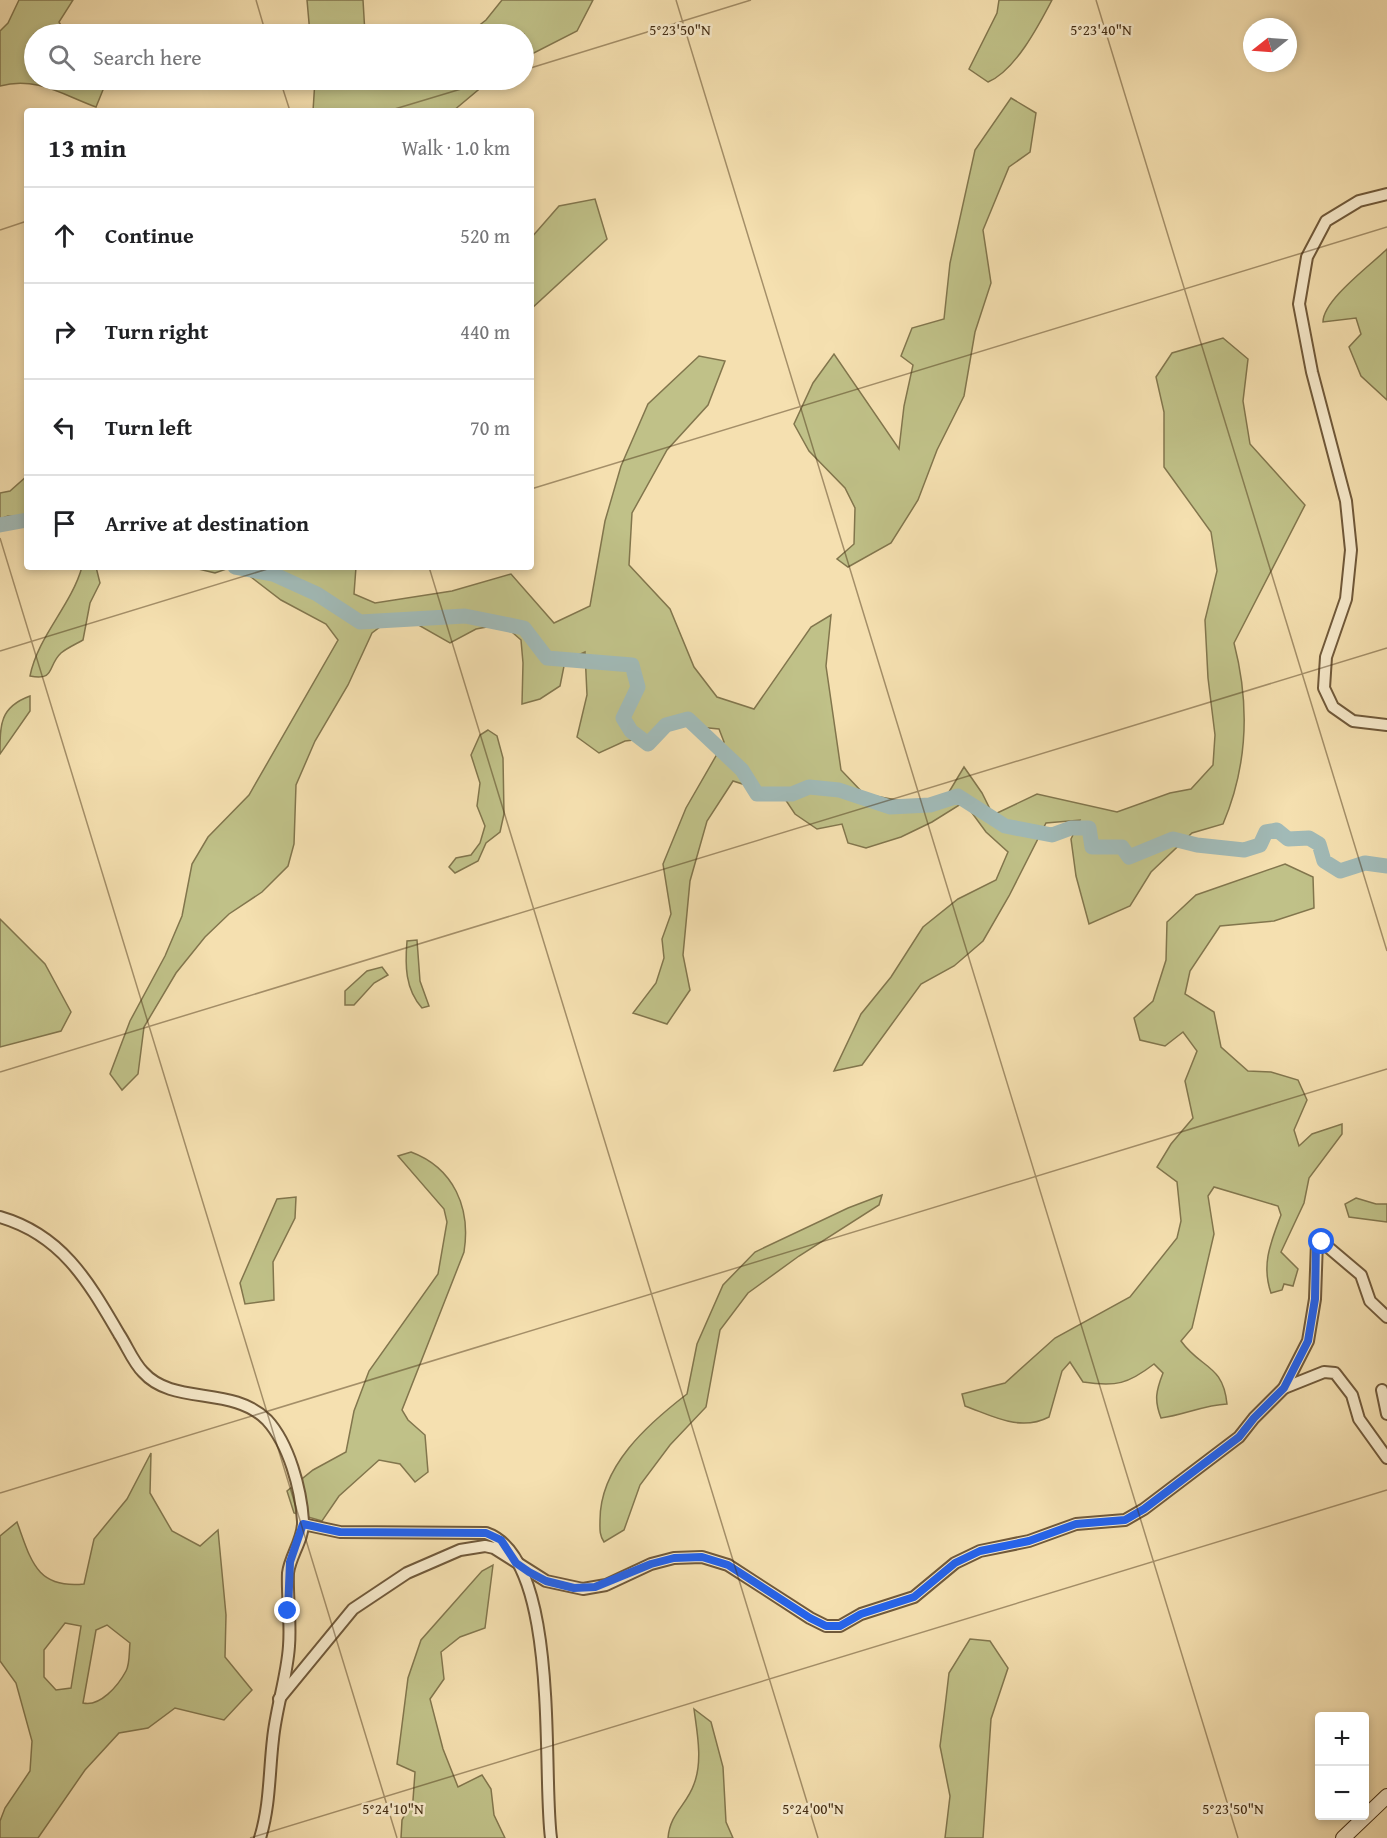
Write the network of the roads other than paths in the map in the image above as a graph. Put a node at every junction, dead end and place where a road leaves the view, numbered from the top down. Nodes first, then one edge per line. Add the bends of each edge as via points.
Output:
1 (1387, 194) edge
2 (1387, 725) edge
3 (0, 1217) edge
4 (1387, 1317) edge
5 (1284, 1388) junction
6 (1382, 1390) dead end
7 (1387, 1414) edge
8 (1387, 1458) edge
9 (303, 1524) junction
10 (516, 1563) junction
11 (279, 1699) junction
12 (1387, 1796) edge
13 (260, 1838) edge
14 (551, 1838) edge
15 (1343, 1838) edge

1 - 2 street via 1359,201 1326,222 1307,257 1299,304 1312,372 1346,501 1351,550 1346,599 1326,657 1324,688 1334,707 1353,721
3 - 9 street via 29,1227 58,1247 102,1304 142,1372 154,1382 175,1390 234,1400 255,1410 268,1422 281,1441 296,1482
4 - 5 street via 1370,1301 1360,1275 1317,1240 1315,1299 1308,1341
5 - 8 street via 1324,1372 1335,1373 1352,1395 1363,1425
5 - 10 street via 1239,1437 1125,1520 1076,1524 1029,1541 980,1551 955,1563 914,1597 861,1614 840,1626 826,1626 810,1618 728,1565 702,1557 651,1564 606,1585 583,1589 546,1581
6 - 7 street
9 - 10 street via 340,1532 486,1533 501,1540
9 - 11 street via 290,1562 289,1645
10 - 11 street via 485,1546 460,1550 407,1573 353,1609
10 - 14 street via 533,1597 539,1630
11 - 13 street via 266,1818
12 - 15 street

